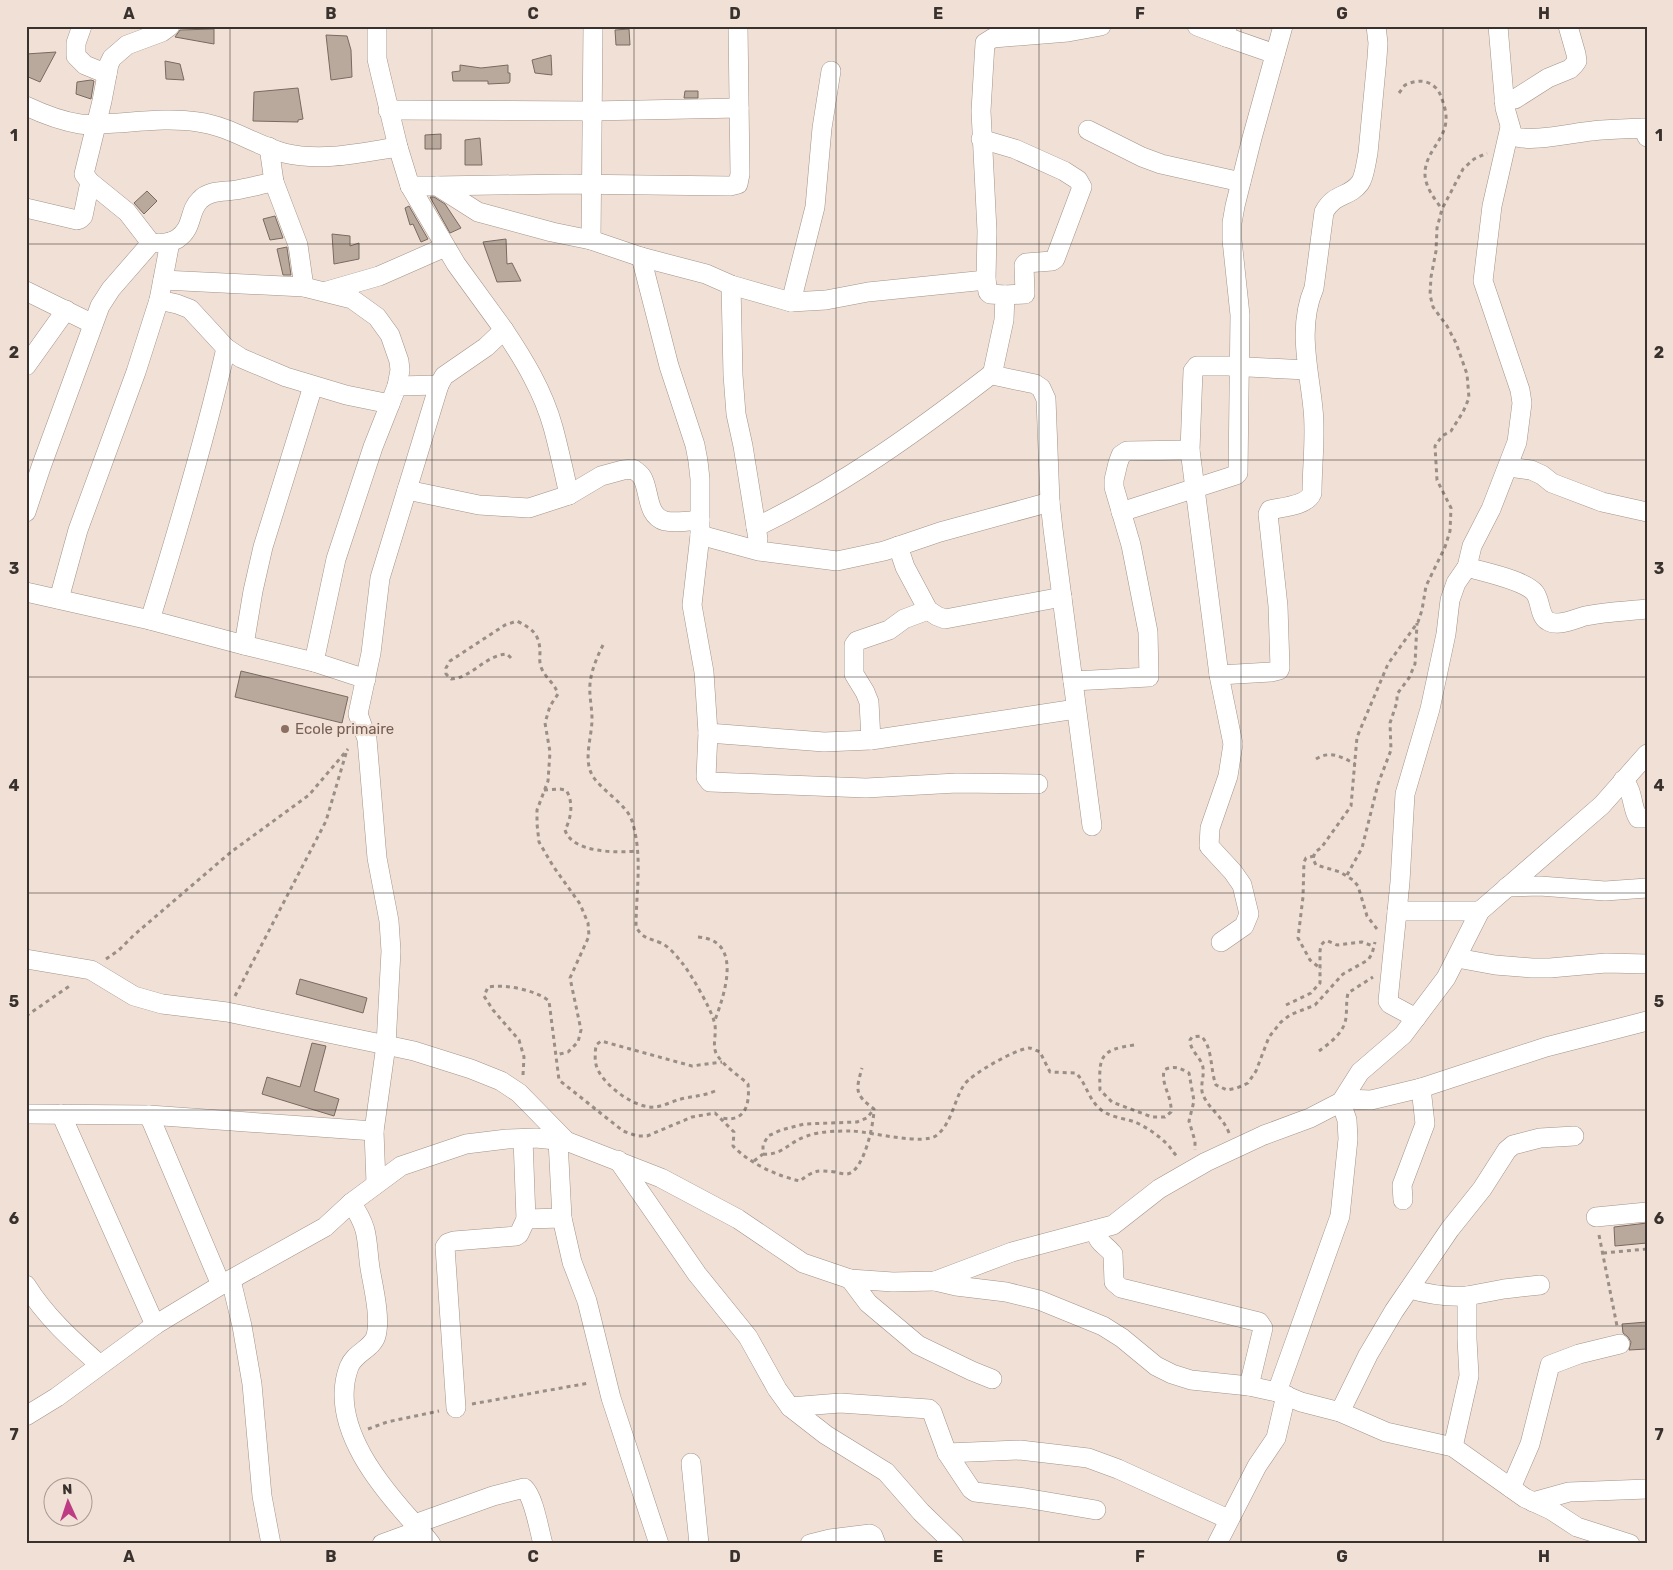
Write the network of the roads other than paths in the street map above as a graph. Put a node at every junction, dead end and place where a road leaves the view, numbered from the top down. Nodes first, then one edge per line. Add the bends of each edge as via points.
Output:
1 (82, 26) edge
2 (170, 26) edge
3 (377, 26) edge
4 (593, 26) edge
5 (738, 26) edge
6 (1101, 26) edge
7 (1197, 26) edge
8 (1283, 26) edge
9 (1376, 26) edge
10 (1498, 26) edge
11 (1568, 26) edge
12 (1226, 32) edge
13 (1275, 54) junction
14 (831, 71) dead end
15 (107, 74) junction
16 (1504, 101) junction
17 (26, 106) edge
18 (739, 108) junction
19 (388, 110) junction
20 (592, 111) junction
21 (96, 125) junction
22 (1088, 130) dead end
23 (1646, 131) edge
24 (1509, 135) junction
25 (981, 139) junction
26 (269, 147) junction
27 (398, 147) junction
28 (90, 182) junction
29 (274, 182) junction
30 (1241, 182) junction
31 (590, 184) junction
32 (410, 186) junction
33 (437, 186) junction
34 (26, 208) edge
35 (591, 240) junction
36 (170, 242) junction
37 (151, 243) junction
38 (445, 247) junction
39 (641, 257) junction
40 (163, 280) junction
41 (986, 280) junction
42 (730, 285) junction
43 (304, 287) junction
44 (26, 291) edge
45 (326, 292) junction
46 (1005, 295) junction
47 (159, 300) junction
48 (791, 302) junction
49 (66, 310) junction
50 (93, 324) junction
51 (504, 330) junction
52 (226, 348) junction
53 (26, 366) edge
54 (1240, 367) junction
55 (1308, 370) junction
56 (993, 373) junction
57 (438, 385) junction
58 (313, 386) junction
59 (397, 386) junction
60 (390, 404) junction
61 (1190, 450) junction
62 (1509, 467) junction
63 (1196, 487) junction
64 (407, 490) junction
65 (569, 495) junction
66 (1050, 502) junction
67 (26, 512) edge
68 (1121, 512) junction
69 (1647, 512) edge
70 (700, 527) junction
71 (756, 527) junction
72 (898, 546) junction
73 (759, 551) junction
74 (1467, 568) junction
75 (26, 592) edge
76 (1062, 597) junction
77 (59, 600) junction
78 (1647, 609) edge
79 (928, 610) junction
80 (150, 620) junction
81 (244, 646) junction
82 (314, 662) junction
83 (1219, 675) junction
84 (366, 679) junction
85 (1073, 681) junction
86 (1076, 709) junction
87 (708, 733) junction
88 (871, 740) junction
89 (1647, 754) edge
90 (1623, 780) junction
91 (1038, 784) dead end
92 (1647, 818) edge
93 (1092, 826) dead end
94 (1507, 887) junction
95 (1647, 888) edge
96 (1397, 910) junction
97 (1480, 911) junction
98 (1221, 942) dead end
99 (1457, 958) junction
100 (26, 959) edge
101 (1647, 964) edge
102 (1416, 1018) junction
103 (1647, 1021) edge
104 (386, 1044) junction
105 (1421, 1088) junction
106 (1342, 1101) junction
107 (26, 1114) edge
108 (62, 1114) junction
109 (149, 1115) junction
110 (374, 1131) junction
111 (1574, 1136) dead end
112 (522, 1139) junction
113 (562, 1140) junction
114 (618, 1160) junction
115 (376, 1183) junction
116 (1403, 1200) dead end
117 (351, 1203) junction
118 (1647, 1212) edge
119 (562, 1218) junction
120 (526, 1219) junction
121 (1598, 1226) road end
122 (1095, 1230) junction
123 (850, 1279) junction
124 (935, 1281) junction
125 (226, 1282) junction
126 (26, 1285) edge
127 (1540, 1285) dead end
128 (1410, 1289) junction
129 (1468, 1296) junction
130 (155, 1325) junction
131 (1620, 1344) road end
132 (100, 1365) junction
133 (992, 1379) dead end
134 (1249, 1386) junction
135 (1281, 1394) junction
136 (790, 1407) junction
137 (456, 1408) road end
138 (1340, 1412) junction
139 (26, 1416) edge
140 (1453, 1447) junction
141 (947, 1453) junction
142 (691, 1463) dead end
143 (1511, 1488) junction
144 (1647, 1489) edge
145 (1533, 1502) junction
146 (1096, 1510) dead end
147 (1228, 1519) junction
148 (422, 1533) edge
149 (271, 1544) edge
150 (382, 1544) edge
151 (543, 1544) edge
152 (659, 1544) edge
153 (699, 1544) edge
154 (810, 1544) edge
155 (876, 1544) edge
156 (954, 1544) edge
157 (1217, 1544) edge
158 (1630, 1544) edge

1 - 15 street via 74,52 76,56
2 - 15 street via 128,45 112,58
3 - 19 street via 377,58
4 - 20 street
5 - 18 street
6 - 25 street via 993,38 984,43
7 - 12 street
8 - 13 street
9 - 55 street via 1378,58 1366,161 1360,183 1329,203 1324,212 1314,288 1304,328
10 - 16 street
11 - 16 street via 1576,54 1574,65 1515,99
12 - 13 street
13 - 30 street
14 - 48 street via 815,207
15 - 21 street
16 - 24 street
17 - 21 street via 54,118
18 - 20 street
18 - 31 street via 738,184
19 - 20 street
19 - 27 street
20 - 31 street
21 - 26 street via 174,119 201,122
21 - 28 street via 84,172 84,177
22 - 30 street via 1161,164
23 - 24 street via 1593,131 1521,139
24 - 62 street via 1492,206 1483,281 1522,403 1521,426
25 - 41 street via 987,231
25 - 46 street via 1015,149 1064,171 1078,180 1082,187 1054,260 1024,264 1025,294
26 - 27 street via 319,158
26 - 29 street
27 - 32 street
28 - 34 street via 80,219
28 - 37 street via 127,212
29 - 36 street via 203,197 198,200 188,228
29 - 43 street via 298,245
30 - 54 street via 1232,240 1240,315
31 - 33 street
31 - 35 street
32 - 33 street
32 - 38 street
33 - 35 street via 478,212
35 - 39 street
36 - 37 street
36 - 40 street
37 - 50 street via 111,289
38 - 45 street via 380,276
38 - 51 street
39 - 42 street via 706,274
39 - 70 street via 669,366 695,445 700,479
40 - 43 street
40 - 47 street
41 - 46 street via 988,293
41 - 48 street
42 - 48 street
42 - 71 street via 736,414
43 - 45 street
44 - 49 street
45 - 59 street via 352,299 384,325 399,360
46 - 56 street via 1004,320
47 - 52 street via 190,309
47 - 77 street via 78,530
49 - 50 street
49 - 53 street
50 - 67 street
51 - 57 street via 486,347 444,376
51 - 65 street via 521,355 545,403
52 - 58 street via 286,378
52 - 80 street via 215,399
54 - 55 street
54 - 61 street via 1194,368
54 - 63 street via 1238,473
55 - 83 street via 1313,410 1312,493 1304,502 1270,510 1268,514 1278,606 1280,668 1271,672
56 - 66 street via 1035,384 1044,393
56 - 71 street via 877,458 790,511
57 - 59 street
57 - 64 street
58 - 60 street
58 - 81 street via 263,547
59 - 60 street
60 - 82 street via 336,559
61 - 63 street
61 - 68 street via 1123,453 1114,480
62 - 69 street via 1531,470 1552,483 1602,502
62 - 74 street via 1472,546
63 - 68 street
63 - 83 street
64 - 65 street via 479,505 529,508
64 - 84 street via 380,578
65 - 70 street via 601,476 634,469 642,477 657,518
66 - 72 street
66 - 76 street
68 - 85 street via 1131,545 1148,632 1149,677
70 - 73 street
70 - 87 street via 692,606 704,672
71 - 73 street
72 - 73 street via 837,561
72 - 79 street via 905,567
74 - 78 street via 1527,587 1535,593 1545,620 1550,622
74 - 96 street via 1456,583 1450,600 1430,709 1405,794
75 - 77 street
76 - 79 street via 945,619
76 - 85 street
77 - 80 street
79 - 88 street via 854,645 854,674 869,702
80 - 81 street
81 - 82 street
82 - 84 street
83 - 98 street via 1233,744 1228,776 1210,828 1209,846 1242,885 1249,914 1244,926
84 - 104 street via 358,714 367,739 377,858 391,951
85 - 86 street
86 - 88 street
86 - 93 street
87 - 88 street via 824,742
87 - 91 street via 706,777 710,782 866,788 957,783
89 - 90 street
90 - 92 street via 1630,790 1636,815
90 - 94 street via 1602,805
94 - 95 street via 1604,891
94 - 97 street
96 - 97 street
96 - 102 street via 1388,1001
97 - 99 street
99 - 101 street via 1532,968
99 - 102 street
100 - 104 street via 91,970 134,996 162,1004 227,1012
102 - 106 street via 1403,1035 1360,1072
103 - 105 street via 1546,1047
104 - 110 street
104 - 113 street via 501,1081 519,1093
105 - 106 street via 1371,1100
105 - 116 street via 1424,1124 1402,1185
106 - 122 street via 1206,1162 1159,1189 1114,1225
106 - 135 street via 1348,1139 1340,1216
107 - 108 street
108 - 109 street
108 - 130 street
109 - 110 street
109 - 125 street
110 - 115 street
111 - 128 street via 1540,1138 1513,1145 1507,1150
112 - 113 street
112 - 115 street via 460,1146 401,1166
112 - 120 street
113 - 114 street
113 - 119 street
114 - 123 street via 661,1178 738,1219 803,1263
114 - 136 street via 697,1274 748,1337
115 - 117 street
117 - 125 street via 325,1227
117 - 148 street via 365,1230 376,1309 376,1335 348,1367 344,1406 353,1433 374,1475
118 - 121 street
119 - 120 street
119 - 152 street via 628,1451
120 - 137 street via 516,1236 461,1240 445,1247
122 - 124 street via 1012,1252
122 - 134 street via 1102,1245 1113,1254 1114,1282 1121,1288 1262,1324
123 - 124 street
123 - 133 street via 868,1303 918,1345
124 - 134 street via 1039,1300 1103,1326 1156,1366 1172,1374 1210,1383
125 - 130 street
125 - 149 street via 242,1326 252,1384 262,1496
126 - 132 street via 52,1322
127 - 129 street
128 - 129 street via 1430,1295
128 - 138 street via 1368,1355
129 - 140 street via 1469,1376
130 - 132 street
131 - 143 street via 1550,1365 1530,1444
132 - 139 street
134 - 135 street
135 - 138 street
135 - 147 street via 1276,1438
136 - 141 street via 840,1403 926,1408 932,1412
136 - 156 street via 826,1435 886,1472
138 - 140 street via 1386,1432
140 - 143 street
141 - 146 street via 975,1492
141 - 147 street via 1020,1450 1088,1458
142 - 153 street
143 - 145 street
144 - 145 street via 1569,1492
145 - 158 street via 1577,1527
147 - 157 street
148 - 150 street
148 - 151 street via 477,1501 524,1488
154 - 155 street via 870,1534

